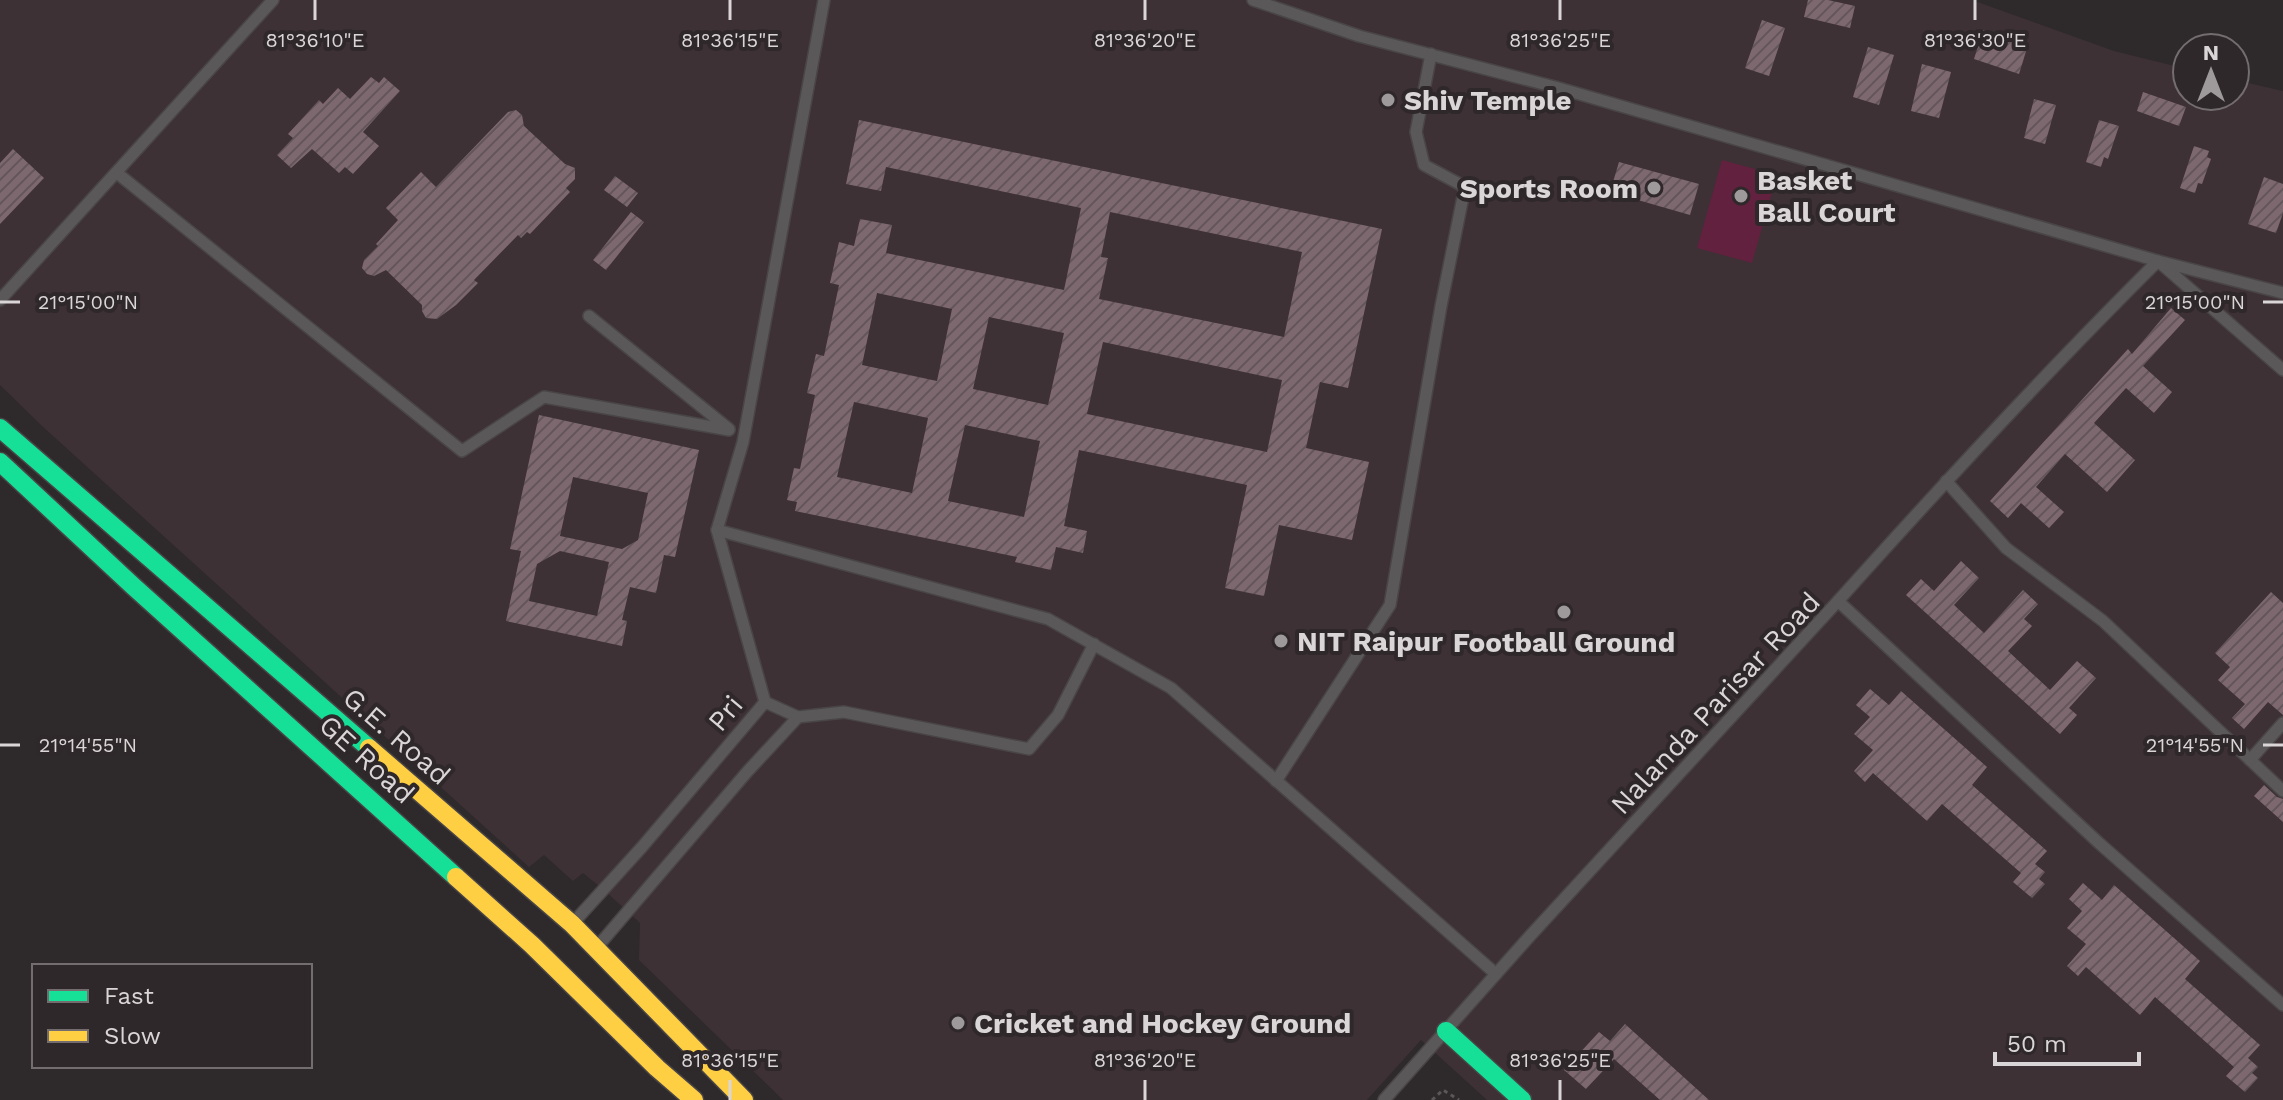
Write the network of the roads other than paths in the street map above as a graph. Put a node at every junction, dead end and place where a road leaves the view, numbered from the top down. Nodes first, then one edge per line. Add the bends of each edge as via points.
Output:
1 (273, 0) edge
2 (824, 0) edge
3 (1253, 0) edge
4 (1431, 54) junction
5 (117, 173) junction
6 (2158, 261) junction
7 (2283, 293) edge
8 (0, 300) edge
9 (589, 316) dead end
10 (2283, 370) edge
11 (0, 428) edge
12 (729, 430) junction
13 (743, 442) junction
14 (0, 462) edge
15 (1946, 481) junction
16 (717, 530) junction
17 (1838, 601) junction
18 (1094, 644) junction
19 (765, 702) junction
20 (798, 717) junction
21 (2283, 723) edge
22 (2250, 760) junction
23 (1276, 781) junction
24 (2283, 791) edge
25 (556, 938) junction
26 (580, 962) junction
27 (1496, 974) junction
28 (2283, 1005) edge
29 (1446, 1031) junction
30 (685, 1068) junction
31 (713, 1070) junction
32 (691, 1099) edge
33 (659, 1100) edge
34 (744, 1100) edge
35 (1384, 1100) edge
36 (1522, 1100) edge

1 - 5 lane
2 - 13 lane
3 - 4 lane
4 - 6 lane
4 - 23 lane via 1416,132 1424,165 1465,187 1390,605
5 - 8 lane
5 - 12 lane via 462,451 544,397
6 - 7 lane
6 - 10 lane
6 - 15 lane
9 - 12 lane
11 - 25 main road, G.E. Road
12 - 13 lane
13 - 16 lane
14 - 25 main road, GE Road via 145,597
15 - 17 lane
15 - 22 lane via 2006,548 2103,621
16 - 18 lane via 1048,619
16 - 19 lane, Pri
17 - 27 lane, Nalanda Parisar Road
17 - 28 lane, Nalanda Parisar Road
18 - 20 lane via 1058,715 1029,749 844,712
18 - 23 lane via 1171,688
19 - 20 lane
19 - 25 lane, Pri via 604,890
20 - 26 lane
21 - 22 lane
22 - 24 lane
23 - 27 lane
25 - 26 main road, G.E. Road
25 - 26 main road, GE Road
26 - 30 main road, G.E. Road
26 - 30 main road, GE Road
27 - 29 lane, Nalanda Parisar Road
29 - 35 lane, Nalanda Parisar Road
29 - 36 main road
30 - 31 main road, G.E. Road
30 - 32 main road, GE Road
30 - 33 main road
31 - 32 main road
31 - 34 main road, G.E. Road

